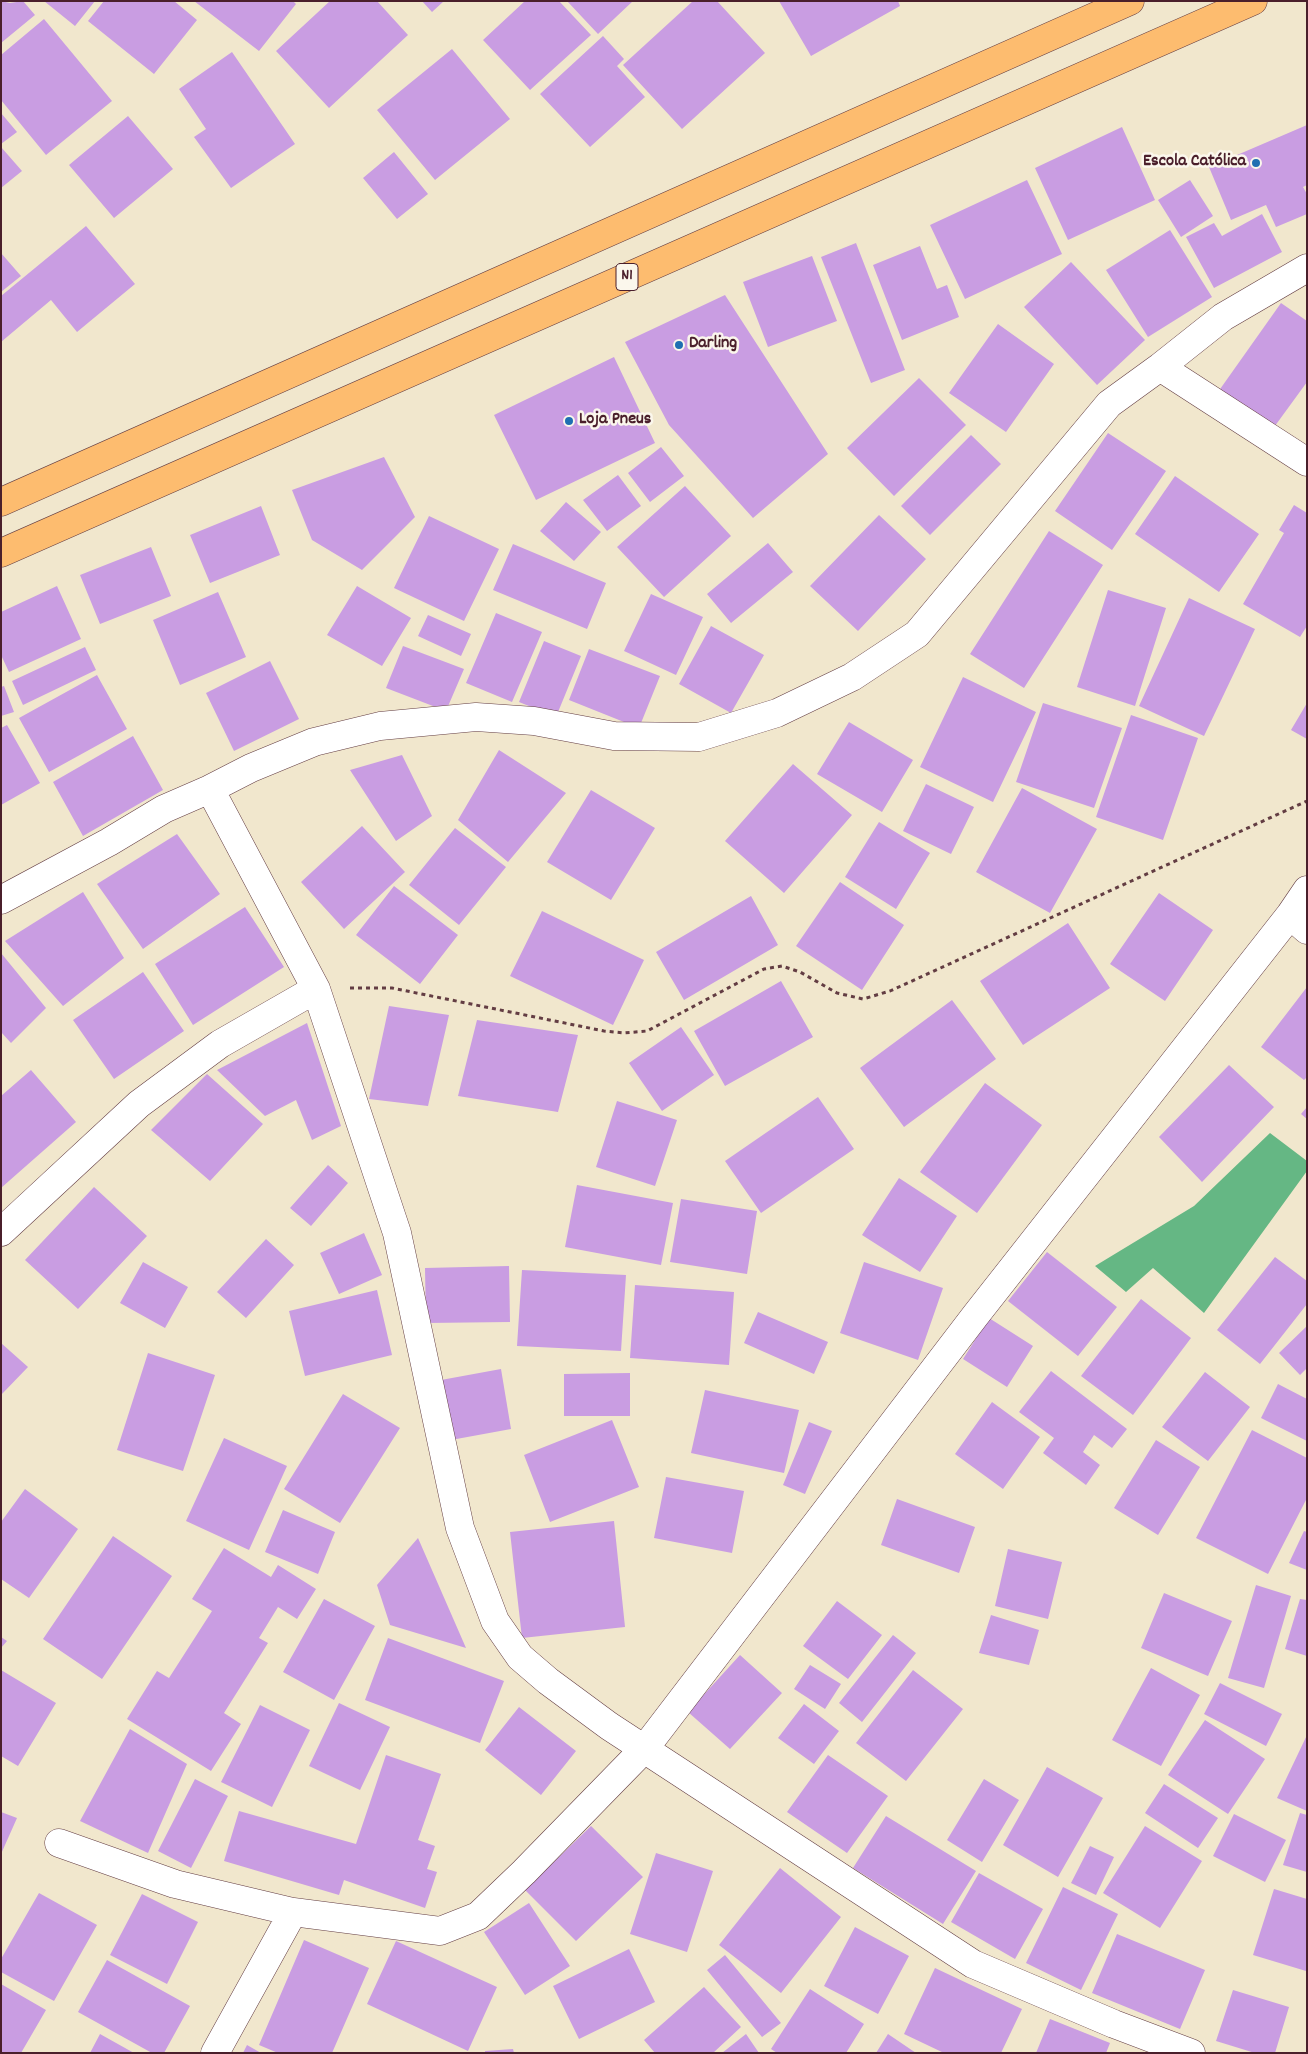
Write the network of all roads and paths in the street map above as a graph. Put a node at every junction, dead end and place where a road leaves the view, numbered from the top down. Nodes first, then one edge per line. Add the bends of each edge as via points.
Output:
1 (1130, 1) edge
2 (1253, 1) edge
3 (1307, 268) edge
4 (1160, 367) junction
5 (1307, 462) edge
6 (1, 502) edge
7 (1, 553) edge
8 (210, 789) junction
9 (1307, 800) edge
10 (1307, 890) edge
11 (1, 900) edge
12 (1298, 923) edge
13 (316, 989) junction
14 (1, 1232) edge
15 (645, 1748) junction
16 (59, 1843) dead end
17 (293, 1912) junction
18 (215, 2053) edge
19 (1191, 2053) edge

1 - 6 main road
2 - 7 main road, N1
3 - 4 street via 1224,317
4 - 5 street
4 - 8 street via 1109,404 916,634 852,677 776,713 699,737 614,736 534,721 476,718 380,726 314,742
8 - 11 street via 164,810
8 - 13 street
9 - 13 path via 890,990 862,999 837,994 800,972 782,966 764,969 647,1031 624,1033 392,988
10 - 12 street
12 - 15 street via 975,1316
13 - 14 street via 220,1044 139,1104
13 - 15 street via 397,1233 460,1528 495,1620 520,1657 548,1681
15 - 17 street via 478,1916 440,1931
15 - 19 street via 973,1964
16 - 17 street via 175,1884
17 - 18 street

